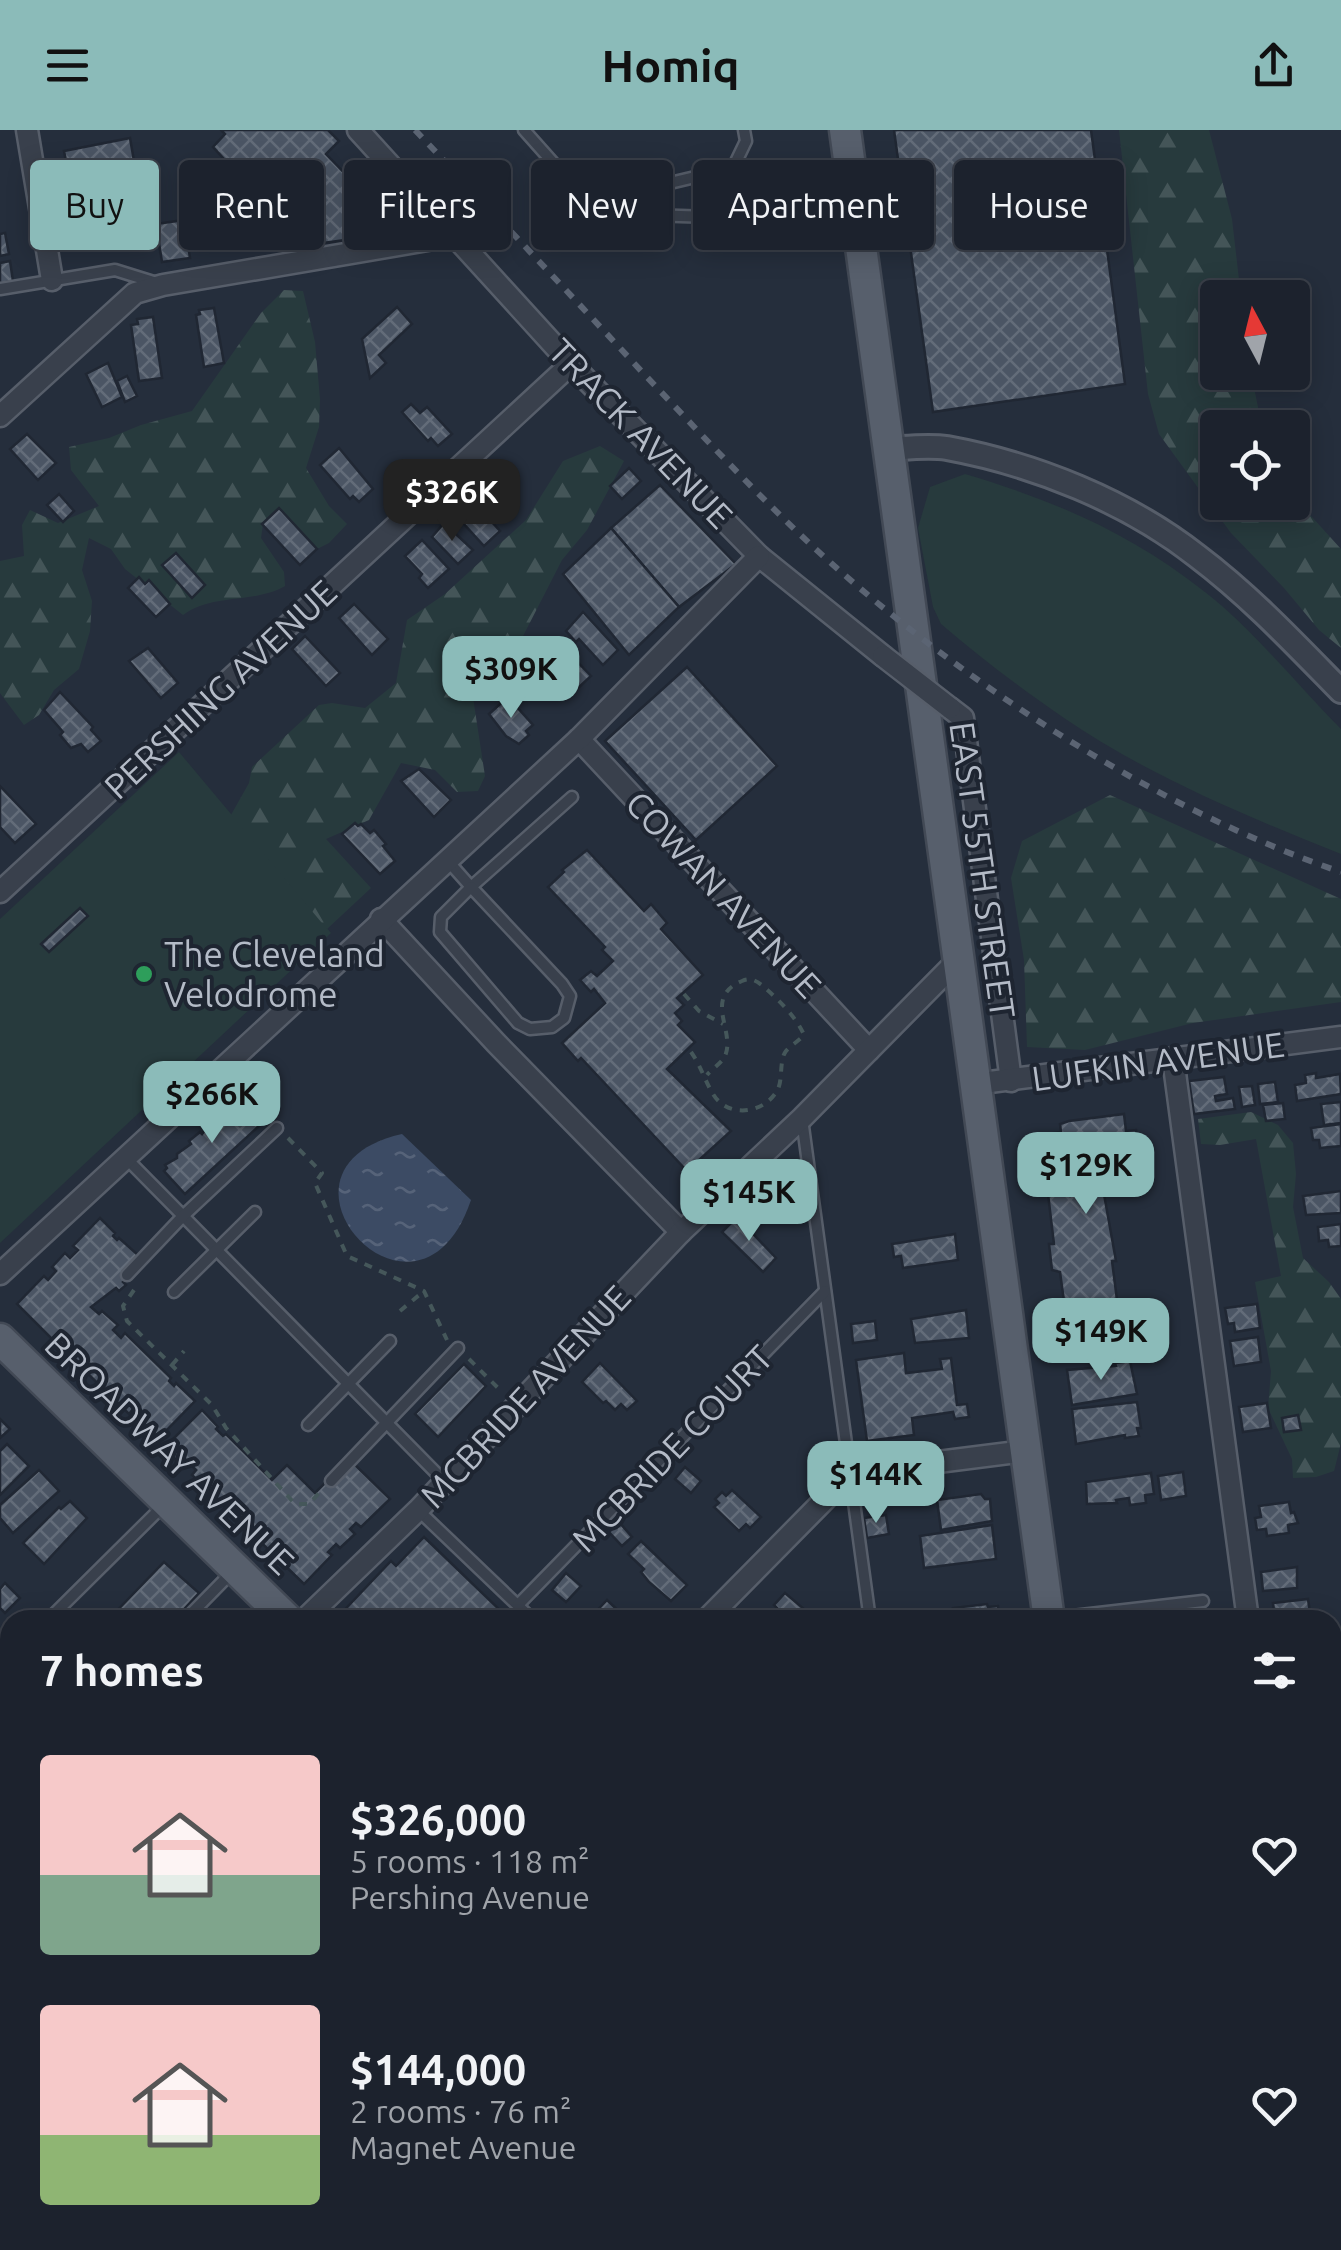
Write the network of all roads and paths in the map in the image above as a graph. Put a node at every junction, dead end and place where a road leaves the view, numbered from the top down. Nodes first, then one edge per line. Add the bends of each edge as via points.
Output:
1 (27, 130) edge
2 (358, 130) edge
3 (524, 130) edge
4 (744, 130) edge
5 (845, 130) edge
6 (386, 160) edge
7 (551, 160) edge
8 (849, 160) edge
9 (673, 183) edge
10 (369, 250) edge
11 (470, 250) edge
12 (860, 250) edge
13 (52, 280) junction
14 (163, 285) junction
15 (0, 289) edge
16 (571, 364) junction
17 (0, 416) edge
18 (887, 449) junction
19 (759, 556) junction
20 (1341, 692) edge
21 (579, 739) junction
22 (572, 797) dead end
23 (447, 860) junction
24 (471, 887) junction
25 (0, 892) edge
26 (381, 919) junction
27 (958, 961) junction
28 (684, 994) dead end
29 (518, 1023) junction
30 (723, 1024) junction
31 (1341, 1037) edge
32 (496, 1043) junction
33 (868, 1050) junction
34 (692, 1052) dead end
35 (1174, 1058) junction
36 (706, 1074) junction
37 (1011, 1081) junction
38 (234, 1082) dead end
39 (974, 1084) junction
40 (802, 1118) junction
41 (278, 1128) junction
42 (126, 1158) junction
43 (254, 1212) dead end
44 (183, 1216) junction
45 (680, 1232) junction
46 (216, 1250) junction
47 (0, 1274) edge
48 (127, 1274) dead end
49 (136, 1286) dead end
50 (826, 1291) junction
51 (174, 1292) dead end
52 (400, 1310) dead end
53 (0, 1338) edge
54 (390, 1342) dead end
55 (458, 1348) dead end
56 (184, 1351) dead end
57 (172, 1365) junction
58 (348, 1384) junction
59 (385, 1422) junction
60 (308, 1425) dead end
61 (1025, 1451) junction
62 (851, 1473) junction
63 (444, 1482) junction
64 (327, 1483) joint
65 (167, 1502) junction
66 (418, 1510) junction
67 (234, 1569) junction
68 (1203, 1602) dead end
69 (518, 1605) junction
70 (58, 1610) edge
71 (195, 1610) edge
72 (277, 1610) edge
73 (314, 1610) edge
74 (523, 1610) edge
75 (716, 1610) edge
76 (869, 1610) edge
77 (1048, 1610) edge
78 (1131, 1610) edge
79 (1247, 1610) edge

1 - 13 street
2 - 6 street, TRACK AVENUE
3 - 7 lane
4 - 9 lane via 733,168
5 - 8 main road, EAST 55TH STREET
10 - 14 street
11 - 16 street, TRACK AVENUE
12 - 18 main road, EAST 55TH STREET
13 - 14 lane via 123,270
13 - 15 lane
14 - 17 street via 135,293
16 - 19 street, TRACK AVENUE
16 - 25 street, PERSHING AVENUE
18 - 20 street via 944,448 989,459 1079,488 1140,518 1252,602
18 - 27 main road, EAST 55TH STREET
19 - 21 street
19 - 37 street, TRACK AVENUE, bridge via 963,718
21 - 23 street
21 - 33 street, COWAN AVENUE
22 - 24 lane
23 - 24 lane
23 - 26 street
24 - 29 lane via 441,916 440,932
24 - 29 lane via 570,996 564,1018 552,1028
26 - 32 street
26 - 42 street
27 - 33 street, MCBRIDE AVENUE
27 - 39 main road, EAST 55TH STREET
28 - 30 path
29 - 32 lane
30 - 36 path via 724,1058
30 - 36 path via 725,995 750,979 762,984 804,1035 785,1052 778,1089 762,1107 728,1108
31 - 35 street, LUFKIN AVENUE
32 - 45 street
33 - 40 street, MCBRIDE AVENUE
34 - 36 path
35 - 37 street, LUFKIN AVENUE
35 - 79 street
37 - 39 street, LUFKIN AVENUE
38 - 41 path
39 - 61 main road, EAST 55TH STREET
40 - 45 street, MCBRIDE AVENUE
40 - 50 lane
41 - 44 lane
41 - 52 path via 322,1173 315,1183 347,1256 424,1291
42 - 44 lane
42 - 47 street
43 - 46 lane
44 - 46 lane
44 - 48 lane
45 - 63 street, MCBRIDE AVENUE
46 - 51 lane
46 - 58 lane
49 - 57 path via 123,1306 127,1321
50 - 62 lane
50 - 69 lane, MCBRIDE COURT
53 - 65 main road, BROADWAY AVENUE
54 - 58 lane
55 - 59 lane
56 - 57 path
57 - 64 path via 295,1504 309,1504
58 - 59 lane
58 - 60 lane
59 - 63 lane
59 - 64 lane
61 - 62 street
61 - 77 main road, EAST 55TH STREET
62 - 75 street
62 - 76 lane
63 - 66 street, MCBRIDE AVENUE
65 - 67 main road, BROADWAY AVENUE
65 - 70 lane
66 - 69 lane
66 - 73 street, MCBRIDE AVENUE
67 - 71 lane
67 - 72 main road, BROADWAY AVENUE
68 - 78 lane
69 - 74 lane

